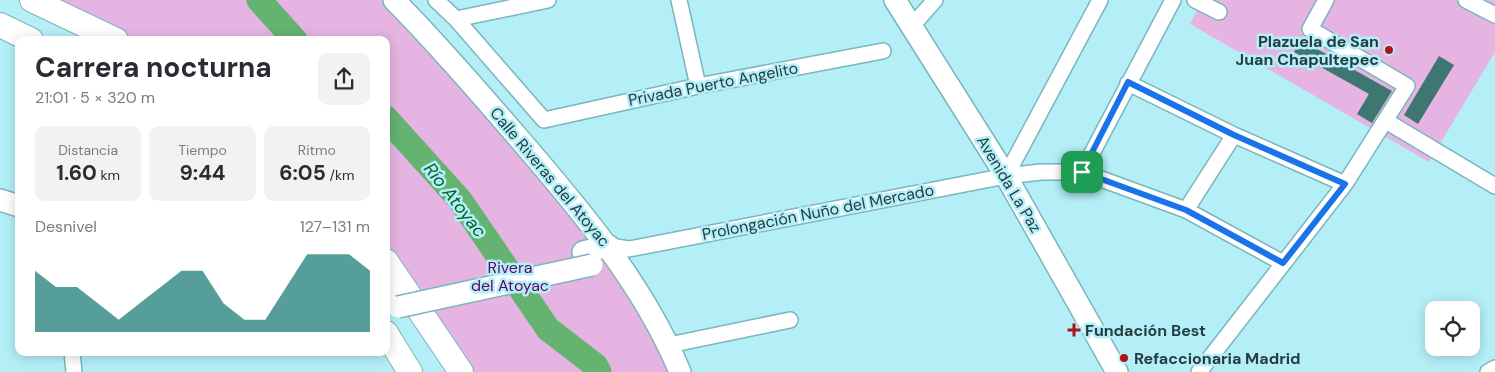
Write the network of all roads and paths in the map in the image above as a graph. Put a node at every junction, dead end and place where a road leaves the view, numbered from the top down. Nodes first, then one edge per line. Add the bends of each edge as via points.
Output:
1 (32, 0) edge
2 (394, 0) edge
3 (436, 0) edge
4 (548, 0) edge
5 (679, 0) edge
6 (895, 0) edge
7 (935, 0) edge
8 (1100, 0) edge
9 (1173, 0) edge
10 (1195, 0) edge
11 (1326, 0) edge
12 (1466, 0) edge
13 (1219, 12) dead end
14 (1495, 14) edge
15 (456, 20) junction
16 (0, 25) edge
17 (911, 26) junction
18 (23, 36) edge
19 (108, 36) edge
20 (883, 51) dead end
21 (1128, 82) junction
22 (698, 86) junction
23 (1386, 121) junction
24 (1234, 135) junction
25 (1082, 172) junction
26 (1006, 176) junction
27 (1345, 184) junction
28 (1495, 186) edge
29 (0, 200) edge
30 (15, 205) edge
31 (1186, 210) junction
32 (618, 252) junction
33 (1283, 263) junction
34 (390, 267) edge
35 (390, 300) edge
36 (790, 320) dead end
37 (390, 340) edge
38 (669, 345) junction
39 (72, 356) edge
40 (1495, 368) edge
41 (74, 372) edge
42 (410, 372) edge
43 (461, 372) edge
44 (680, 372) edge
45 (1117, 372) edge
46 (1199, 372) edge
47 (1488, 372) edge

1 - 19 main road
2 - 32 street, Calle Riveras del Atoyac via 431,36
3 - 15 street
4 - 15 street
5 - 22 street
6 - 17 street, Avenida La Paz
7 - 17 street
8 - 26 street
9 - 21 street
10 - 13 street
11 - 23 street via 1310,29 1407,86
12 - 14 street
15 - 22 street, Privada Puerto Angelito via 544,120
16 - 18 main road
17 - 26 street, Avenida La Paz
20 - 22 street, Privada Puerto Angelito
21 - 24 street
21 - 25 street
23 - 27 street
23 - 28 street
24 - 27 street
24 - 31 street
25 - 26 street, Prolongación Nuño del Mercado
25 - 31 street
26 - 32 street, Prolongación Nuño del Mercado
26 - 45 street, Avenida La Paz
27 - 33 street
29 - 30 street
31 - 33 street
32 - 35 street
32 - 38 street, Calle Riveras del Atoyac
33 - 46 street
34 - 43 main road
36 - 38 street
37 - 42 main road
38 - 44 street, Calle Riveras del Atoyac
39 - 41 street
40 - 47 street

